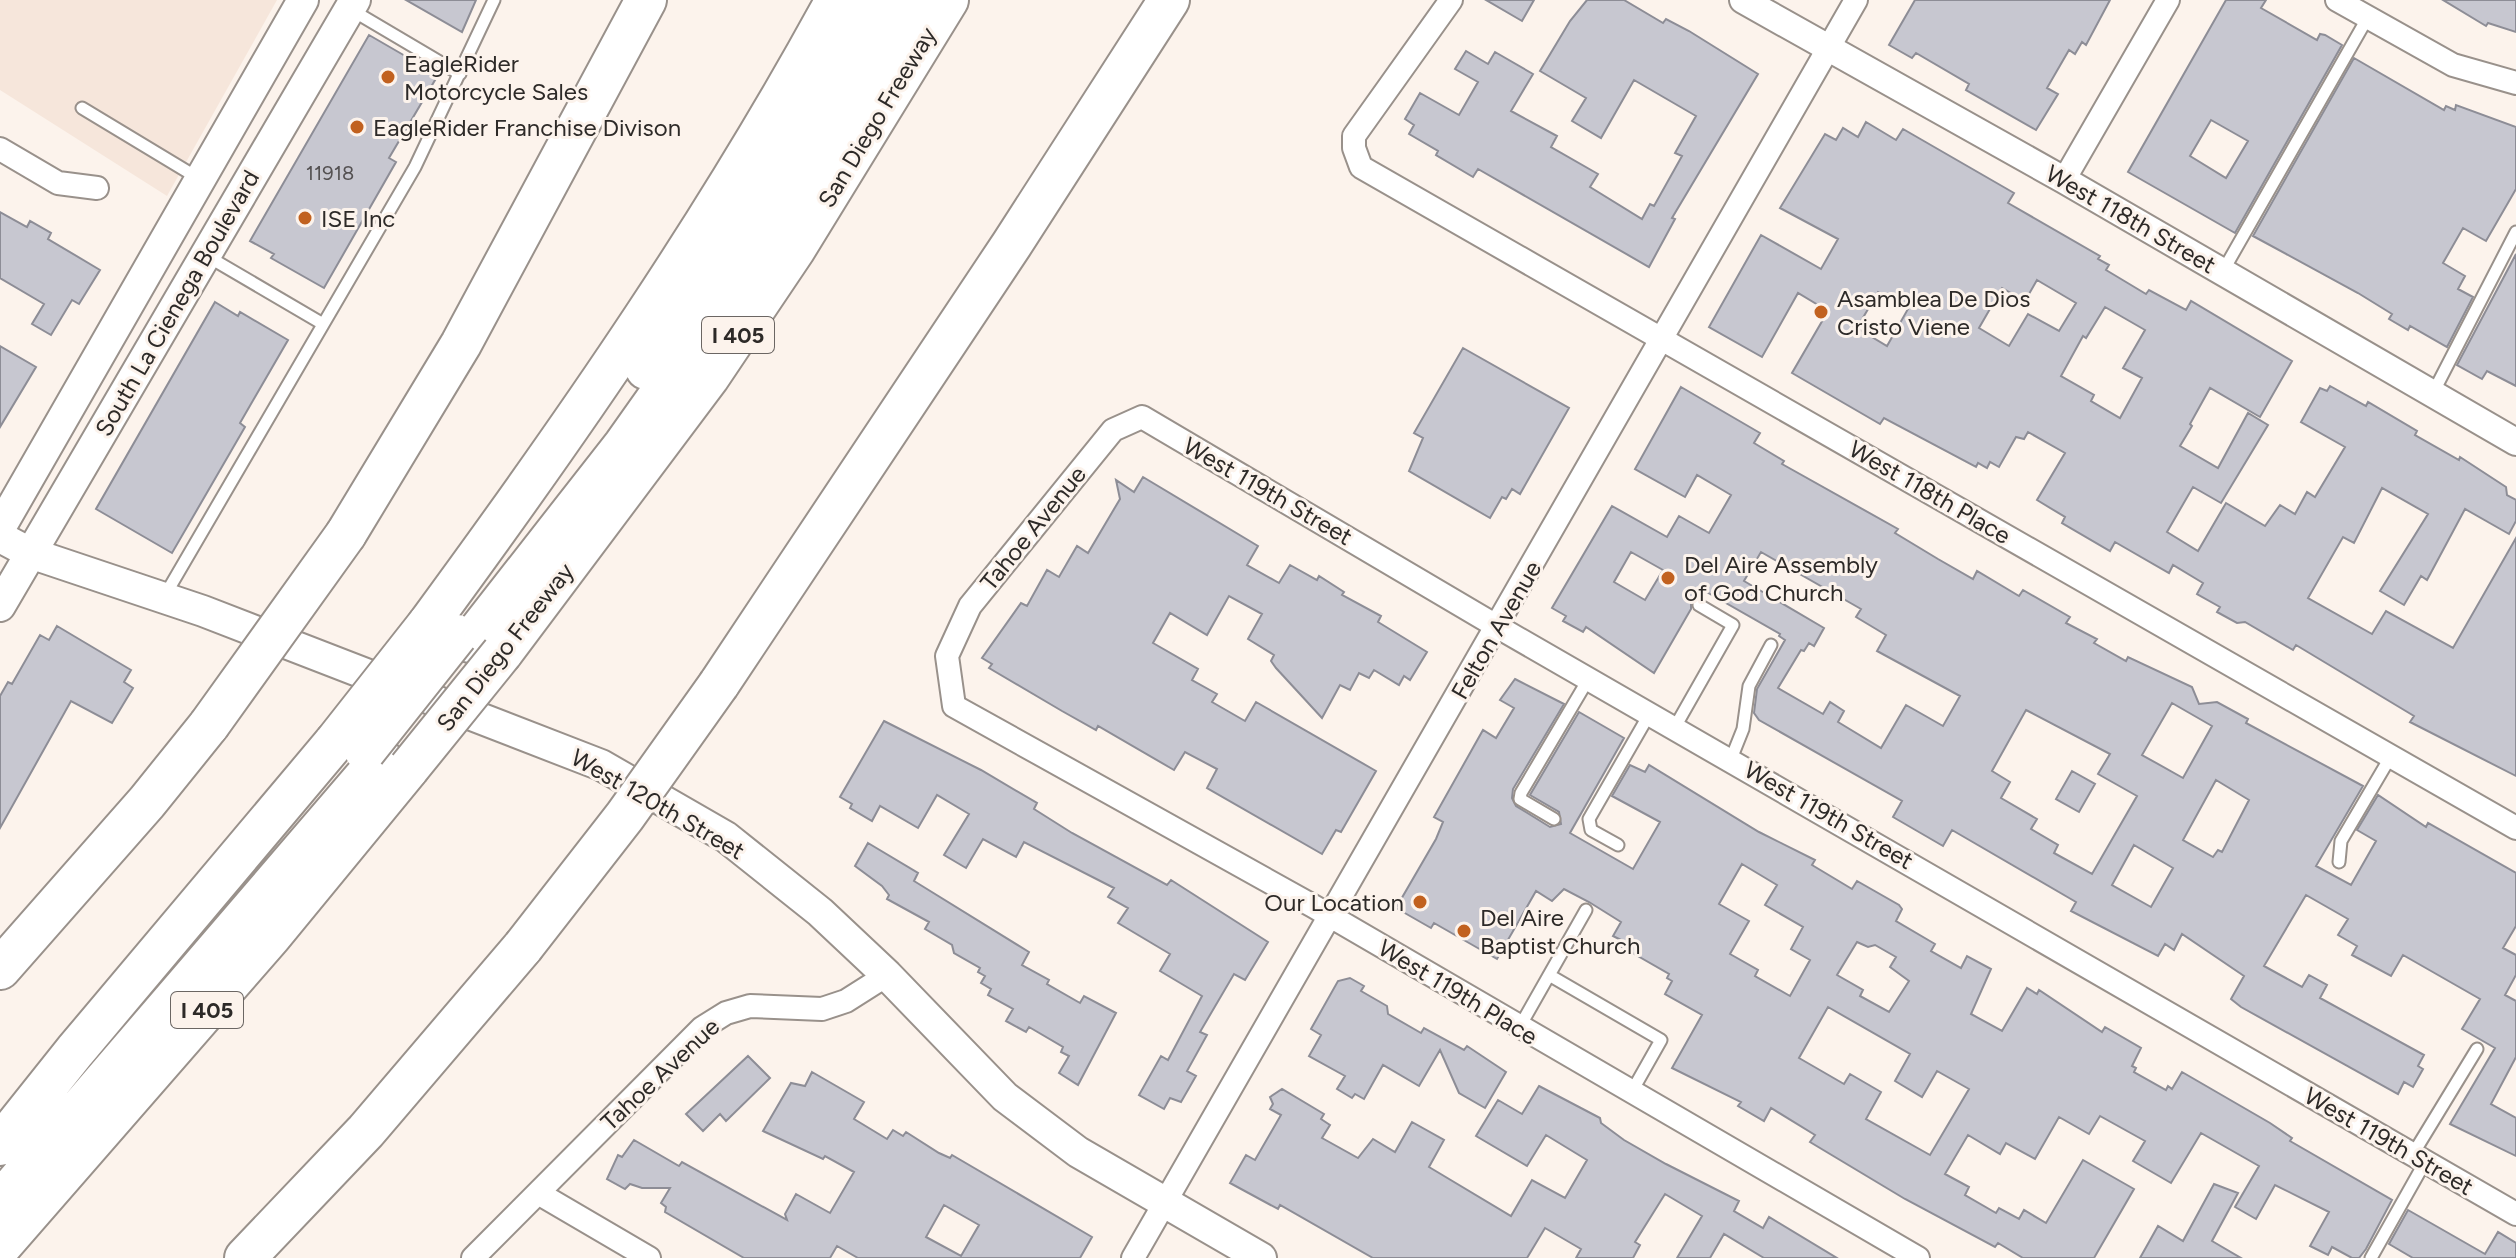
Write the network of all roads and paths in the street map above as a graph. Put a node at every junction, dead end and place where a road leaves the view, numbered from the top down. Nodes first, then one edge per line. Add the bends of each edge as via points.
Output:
1 (303, 0) edge
2 (494, 0) edge
3 (646, 0) edge
4 (836, 0) edge
5 (878, 0) edge
6 (915, 0) edge
7 (948, 0) edge
8 (1169, 0) edge
9 (1198, 0) edge
10 (1451, 0) edge
11 (1743, 0) edge
12 (1856, 0) edge
13 (2168, 0) edge
14 (2337, 0) edge
15 (352, 4) edge
16 (2368, 17) junction
17 (1828, 49) junction
18 (460, 74) junction
19 (2516, 83) edge
20 (82, 108) dead end
21 (0, 149) edge
22 (200, 179) junction
23 (2064, 180) junction
24 (97, 188) dead end
25 (2516, 232) edge
26 (1012, 244) junction
27 (205, 255) junction
28 (2223, 272) junction
29 (323, 324) junction
30 (1662, 337) junction
31 (2433, 393) junction
32 (1142, 417) joint
33 (2516, 442) edge
34 (0, 528) edge
35 (0, 537) edge
36 (30, 553) junction
37 (164, 597) junction
38 (1699, 605) dead end
39 (0, 606) edge
40 (1498, 627) junction
41 (464, 639) junction
42 (1771, 645) dead end
43 (1589, 678) junction
44 (954, 706) joint
45 (1650, 713) junction
46 (1675, 727) junction
47 (372, 755) junction
48 (2391, 756) junction
49 (1731, 759) junction
50 (1554, 819) dead end
51 (2516, 828) edge
52 (1618, 845) dead end
53 (2339, 862) dead end
54 (1586, 910) dead end
55 (1329, 916) junction
56 (0, 969) edge
57 (887, 975) junction
58 (1549, 975) junction
59 (1518, 1028) junction
60 (2477, 1049) dead end
61 (1631, 1093) junction
62 (0, 1145) edge
63 (2419, 1158) junction
64 (0, 1186) edge
65 (538, 1193) junction
66 (0, 1202) edge
67 (1164, 1203) junction
68 (2516, 1214) edge
69 (0, 1247) edge
70 (245, 1258) edge
71 (473, 1258) edge
72 (649, 1258) edge
73 (1133, 1258) edge
74 (1261, 1258) edge
75 (1918, 1258) edge
76 (2371, 1258) edge

1 - 22 main road, South La Cienega Boulevard
2 - 18 lane
3 - 56 highway, bridge via 461,344 346,534 209,725
4 - 41 highway, San Diego Freeway / I 405 via 640,324
5 - 41 highway via 741,224
6 - 41 highway via 757,257 624,445
7 - 41 highway, San Diego Freeway / I 405 via 803,237 709,377
8 - 26 highway
9 - 26 highway
10 - 30 street, West 118th Place via 1354,136 1361,167
11 - 17 street, West 118th Street
12 - 17 street, Felton Avenue
13 - 23 street
14 - 16 street
15 - 18 lane
15 - 27 main road, South La Cienega Boulevard
16 - 19 street via 2453,65
16 - 28 lane
17 - 23 street, West 118th Street
17 - 30 street, Felton Avenue
18 - 29 lane via 415,167
20 - 22 lane
21 - 24 street via 58,183
22 - 34 main road, South La Cienega Boulevard
23 - 28 street, West 118th Street
25 - 31 lane
26 - 70 highway, bridge via 625,816 523,947 366,1131
27 - 29 lane
27 - 36 main road, South La Cienega Boulevard
28 - 31 street, West 118th Street
29 - 37 lane
30 - 40 street, Felton Avenue
30 - 48 street, West 118th Place
31 - 33 street, West 118th Street
32 - 40 street, West 119th Street
32 - 44 street, Tahoe Avenue via 1113,430 970,606 947,656
35 - 36 main road, West 120th Street
36 - 37 main road, West 120th Street
36 - 39 main road, South La Cienega Boulevard
37 - 57 main road, West 120th Street via 601,765 726,837 820,912
38 - 46 lane via 1733,625
40 - 43 street, West 119th Street
40 - 55 street, Felton Avenue
41 - 47 highway, San Diego Freeway / I 405, bridge
41 - 47 highway, San Diego Freeway / I 405, bridge
42 - 49 lane via 1749,686 1743,729
43 - 45 street, West 119th Street
43 - 50 lane via 1521,793 1520,799
44 - 55 street, West 119th Place
45 - 46 street, West 119th Street
45 - 52 lane via 1589,819 1591,830
46 - 49 street, West 119th Street
47 - 62 highway, San Diego Freeway / I 405
47 - 64 highway
47 - 66 highway
47 - 69 highway, San Diego Freeway / I 405 via 271,936
48 - 51 street, West 118th Place
48 - 53 lane via 2341,841
49 - 63 street, West 119th Street
54 - 58 lane
55 - 59 street, West 119th Place
55 - 67 street, Felton Avenue
57 - 65 street, Tahoe Avenue via 846,1001 822,1009 750,1006 726,1013 702,1028
57 - 67 main road, West 120th Street via 1005,1097 1078,1152
58 - 59 lane
58 - 61 lane via 1661,1040
59 - 61 street, West 119th Place
60 - 63 lane
61 - 75 street, West 119th Place
63 - 68 street, West 119th Street
63 - 76 lane
65 - 71 street, Tahoe Avenue
65 - 72 street
67 - 73 street, Felton Avenue
67 - 74 main road, West 120th Street

